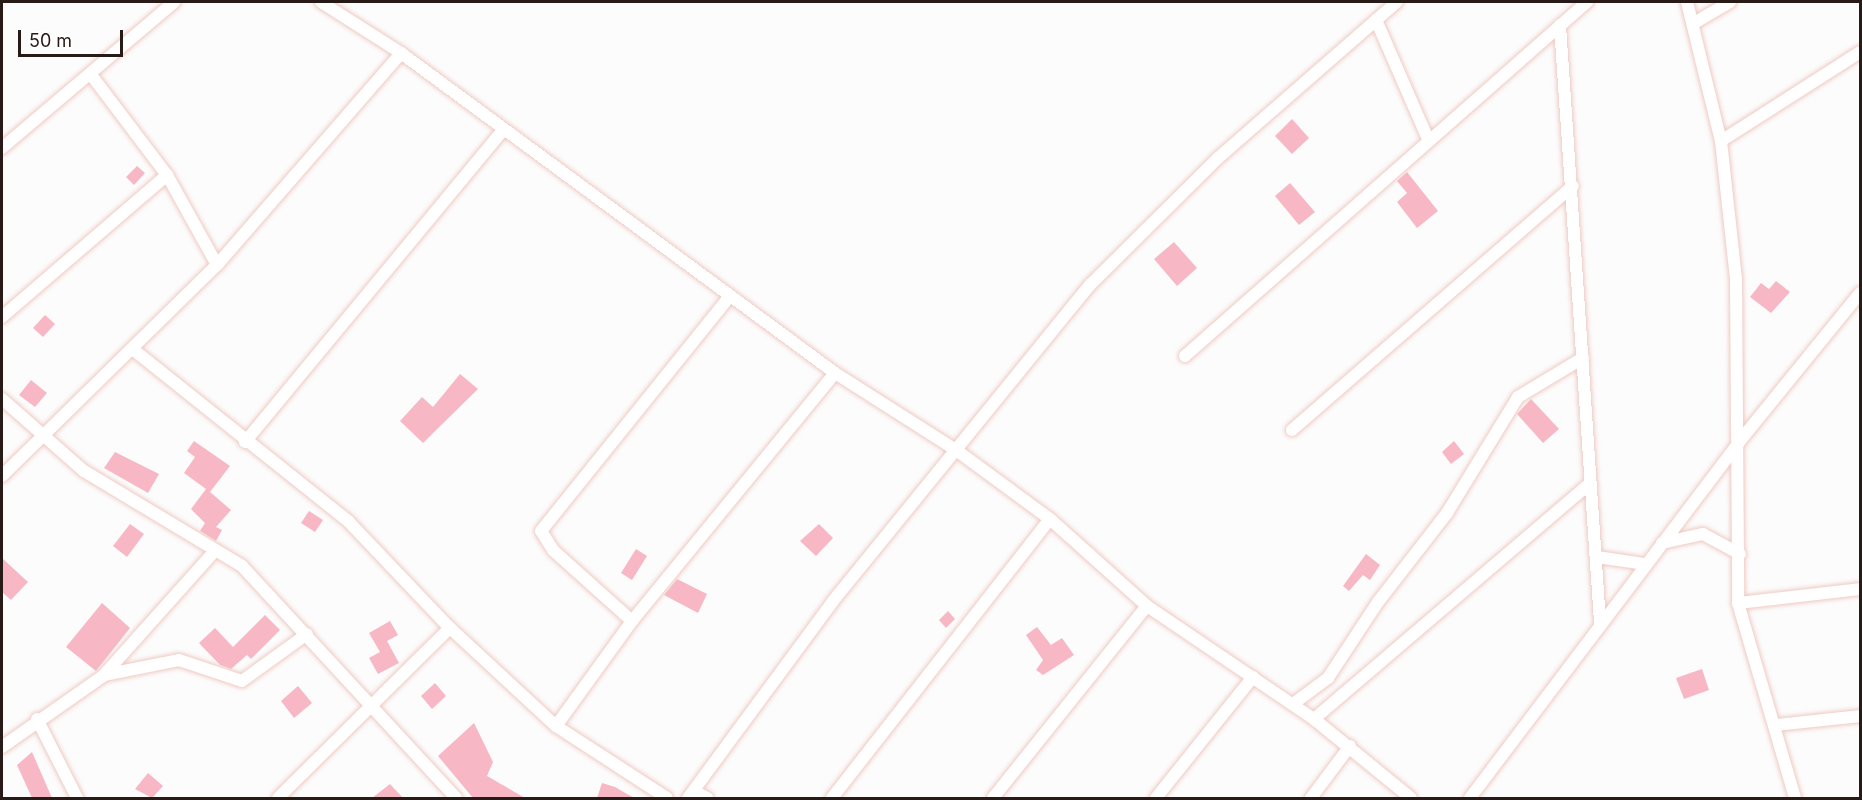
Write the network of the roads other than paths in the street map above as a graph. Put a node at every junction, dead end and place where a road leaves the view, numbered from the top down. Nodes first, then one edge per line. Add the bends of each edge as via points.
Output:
1 (174, 2) edge
2 (321, 2) edge
3 (1397, 2) edge
4 (1587, 2) edge
5 (1687, 2) edge
6 (1730, 2) edge
7 (1376, 20) junction
8 (1694, 23) junction
9 (1560, 25) junction
10 (1860, 52) edge
11 (401, 53) junction
12 (92, 76) junction
13 (504, 129) junction
14 (1427, 137) junction
15 (1721, 141) junction
16 (2, 148) edge
17 (167, 175) junction
18 (1573, 186) junction
19 (217, 265) junction
20 (1860, 293) edge
21 (729, 297) junction
22 (2, 317) edge
23 (135, 351) junction
24 (1185, 356) dead end
25 (1583, 358) junction
26 (835, 373) junction
27 (2, 399) edge
28 (1292, 430) dead end
29 (44, 433) junction
30 (245, 442) junction
31 (1739, 442) junction
32 (956, 450) junction
33 (2, 476) edge
34 (1590, 483) junction
35 (1050, 519) junction
36 (1662, 543) junction
37 (213, 553) junction
38 (1740, 554) junction
39 (1597, 557) junction
40 (1645, 564) junction
41 (1860, 589) edge
42 (1738, 603) junction
43 (1147, 606) junction
44 (632, 621) junction
45 (1600, 623) junction
46 (450, 628) junction
47 (307, 634) junction
48 (102, 676) junction
49 (1253, 677) junction
50 (1293, 704) junction
51 (368, 705) junction
52 (1860, 716) edge
53 (37, 719) junction
54 (1314, 719) junction
55 (1776, 725) junction
56 (556, 726) junction
57 (1350, 746) junction
58 (2, 747) edge
59 (438, 794) edge
60 (691, 795) edge
61 (77, 798) edge
62 (278, 798) edge
63 (456, 798) edge
64 (667, 798) edge
65 (707, 798) edge
66 (832, 798) edge
67 (993, 798) edge
68 (1156, 798) edge
69 (1311, 798) edge
70 (1411, 798) edge
71 (1470, 798) edge
72 (1796, 798) edge

1 - 12 street
2 - 11 street
3 - 7 street
4 - 9 street
5 - 8 street
6 - 8 street
7 - 14 street
7 - 32 street via 1218,158 1090,284
8 - 15 street
9 - 14 street
9 - 18 street
10 - 15 street
11 - 13 street
11 - 19 street
12 - 16 street
12 - 17 street
13 - 21 street
13 - 30 street
14 - 24 street
15 - 31 street via 1736,278
17 - 19 street
17 - 22 street
18 - 25 street
18 - 28 street
19 - 23 street
20 - 31 street
21 - 26 street
21 - 44 street via 541,531 553,550
23 - 29 street
23 - 30 street
25 - 34 street
25 - 50 street via 1518,397 1447,513 1328,678
26 - 32 street
26 - 44 street
27 - 29 street
29 - 33 street
29 - 37 street via 84,471
30 - 46 street via 348,521
31 - 36 street
31 - 38 street
32 - 35 street
32 - 60 street via 833,601
34 - 39 street
34 - 54 street
35 - 43 street
35 - 66 street
36 - 38 street via 1703,534
36 - 40 street
37 - 47 street via 242,566
37 - 48 street
38 - 42 street
39 - 40 street
39 - 45 street
40 - 45 street
41 - 42 street
42 - 55 street
43 - 49 street
43 - 67 street
44 - 56 street
45 - 71 street
46 - 51 street
46 - 56 street
47 - 48 street via 242,681 179,660
47 - 51 street
48 - 53 street
49 - 50 street
49 - 68 street
50 - 54 street
51 - 59 street
51 - 62 street
52 - 55 street
53 - 58 street
53 - 61 street
54 - 57 street
55 - 72 street
56 - 64 street
57 - 69 street
57 - 70 street
59 - 63 street
60 - 65 street

